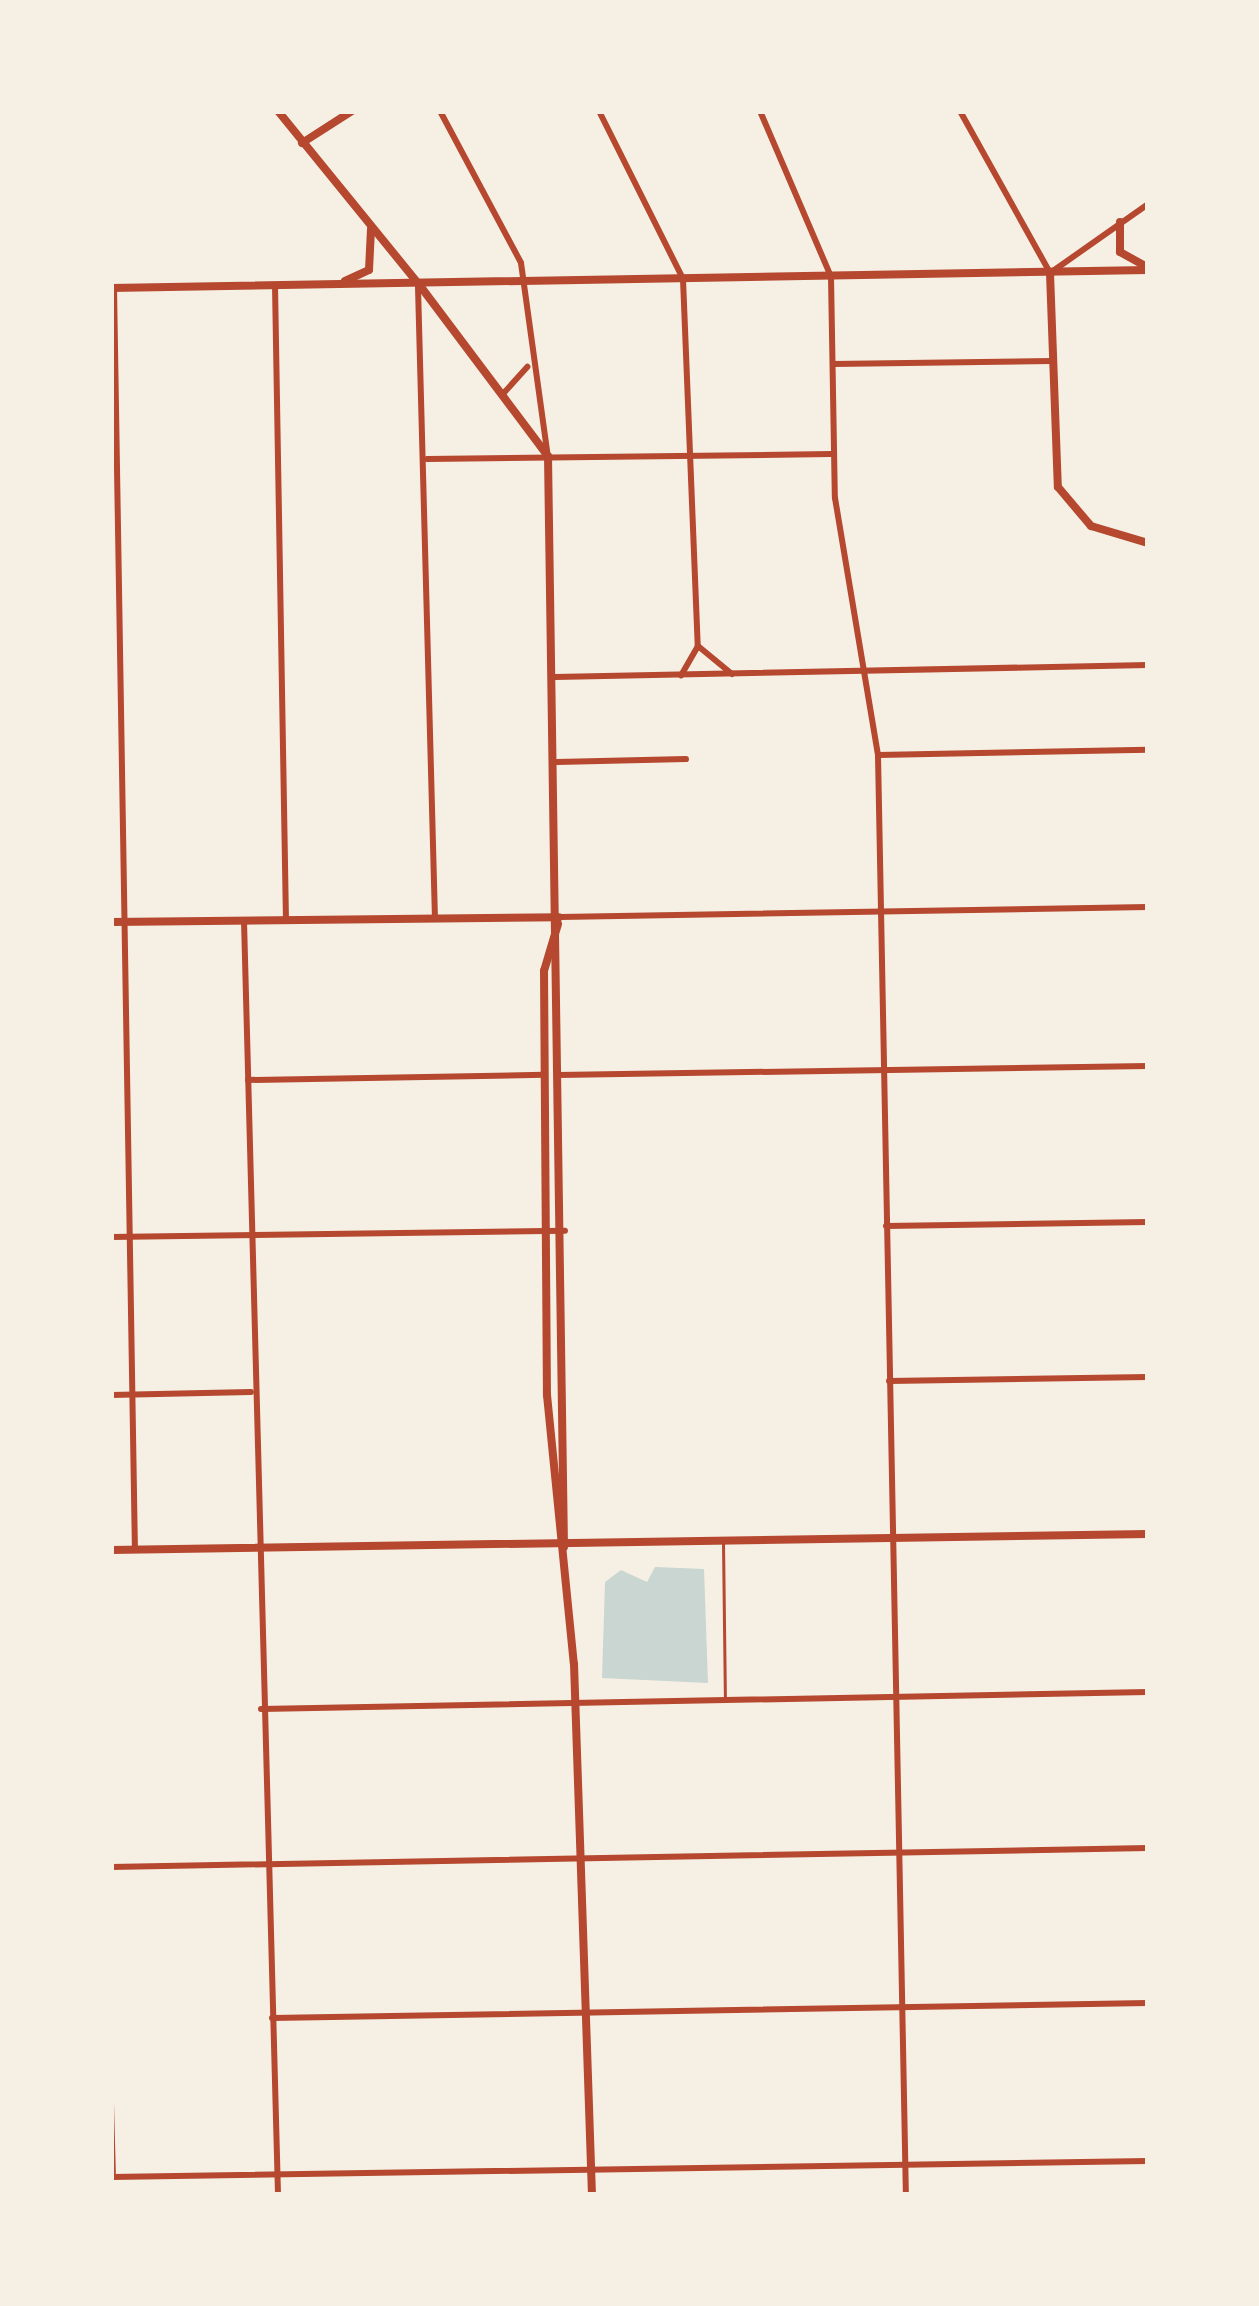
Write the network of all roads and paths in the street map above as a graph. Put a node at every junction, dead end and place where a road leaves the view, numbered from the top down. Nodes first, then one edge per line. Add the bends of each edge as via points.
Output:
1 (278, 111) edge
2 (352, 111) edge
3 (440, 111) edge
4 (598, 111) edge
5 (760, 111) edge
6 (960, 111) edge
7 (302, 143) junction
8 (1148, 204) edge
9 (1120, 222) junction
10 (370, 228) junction
11 (1148, 269) edge
12 (1050, 273) junction
13 (831, 277) junction
14 (683, 279) junction
15 (524, 282) junction
16 (418, 283) junction
17 (338, 284) junction
18 (275, 285) junction
19 (112, 287) edge
20 (1052, 361) junction
21 (528, 364) junction
22 (832, 364) junction
23 (502, 395) junction
24 (831, 454) junction
25 (548, 456) junction
26 (690, 456) junction
27 (427, 459) junction
28 (1148, 543) edge
29 (698, 646) junction
30 (1148, 665) edge
31 (856, 673) junction
32 (682, 674) junction
33 (733, 674) junction
34 (555, 676) junction
35 (1148, 750) edge
36 (878, 754) junction
37 (686, 759) dead end
38 (557, 762) junction
39 (1148, 907) edge
40 (880, 911) junction
41 (560, 917) junction
42 (436, 918) junction
43 (286, 920) junction
44 (244, 921) junction
45 (116, 922) edge
46 (1148, 1066) edge
47 (883, 1070) junction
48 (561, 1075) junction
49 (542, 1076) junction
50 (248, 1080) junction
51 (125, 1083) junction
52 (111, 1084) edge
53 (1148, 1222) edge
54 (886, 1226) junction
55 (545, 1231) junction
56 (565, 1231) junction
57 (250, 1236) junction
58 (127, 1237) junction
59 (111, 1238) edge
60 (1148, 1377) edge
61 (889, 1382) junction
62 (252, 1392) junction
63 (111, 1394) edge
64 (132, 1394) junction
65 (1148, 1534) edge
66 (892, 1539) junction
67 (723, 1540) junction
68 (256, 1547) junction
69 (564, 1547) junction
70 (111, 1550) edge
71 (135, 1550) junction
72 (1148, 1692) edge
73 (895, 1696) junction
74 (725, 1699) junction
75 (574, 1702) junction
76 (261, 1708) junction
77 (1148, 1848) edge
78 (898, 1852) junction
79 (580, 1858) junction
80 (267, 1863) junction
81 (111, 1867) edge
82 (1148, 2003) edge
83 (902, 2008) junction
84 (584, 2015) junction
85 (272, 2018) junction
86 (111, 2103) edge
87 (1148, 2162) edge
88 (905, 2166) junction
89 (591, 2170) junction
90 (278, 2173) junction
91 (112, 2177) edge
92 (278, 2195) edge
93 (592, 2195) edge
94 (906, 2195) edge

1 - 7 street
2 - 7 street
3 - 15 street
4 - 14 street
5 - 13 street
6 - 12 street
7 - 10 street
8 - 9 street
9 - 11 street via 1120,252
9 - 12 street
10 - 16 street
10 - 17 street via 369,270
11 - 12 street
12 - 13 street
12 - 20 street
13 - 14 street
13 - 22 street
14 - 15 street
14 - 26 street
15 - 16 street
15 - 21 street
16 - 17 street
16 - 23 street
16 - 27 street
17 - 18 street
18 - 19 street
18 - 43 street
19 - 45 street
20 - 22 street
20 - 28 street via 1064,501 1091,526
21 - 23 street
21 - 25 street
22 - 24 street
23 - 25 street
24 - 26 street
24 - 31 street
25 - 26 street
25 - 27 street
25 - 34 street
26 - 29 street
27 - 42 street
29 - 32 street
29 - 33 street
30 - 31 street
31 - 33 street
31 - 36 street
32 - 33 street
32 - 34 street
34 - 38 street
35 - 36 street
36 - 40 street
37 - 38 street
38 - 41 street
39 - 40 street
40 - 41 street
40 - 47 street
41 - 42 street
41 - 48 street
41 - 49 street via 544,971
42 - 43 street
43 - 44 street
44 - 45 street
44 - 50 street
45 - 51 street
46 - 47 street
47 - 48 street
47 - 54 street
48 - 49 street
48 - 56 street
49 - 50 street
49 - 55 street
50 - 57 street
51 - 52 street
51 - 58 street
53 - 54 street
54 - 61 street
55 - 56 street
55 - 57 street
55 - 69 street via 553,1497
56 - 69 street
57 - 58 street
57 - 62 street
58 - 59 street
58 - 64 street
60 - 61 street
61 - 66 street
62 - 64 street
62 - 68 street
63 - 64 street
64 - 71 street
65 - 66 street
66 - 67 street
66 - 73 street
67 - 69 street
67 - 74 lane
68 - 69 street
68 - 71 street
68 - 76 street
69 - 75 street
70 - 71 street
72 - 73 street
73 - 74 street
73 - 78 street
74 - 75 street
75 - 76 street
75 - 79 street
76 - 80 street
77 - 78 street
78 - 79 street
78 - 83 street
79 - 80 street
79 - 84 street
80 - 81 street
80 - 85 street
82 - 83 street
83 - 84 street
83 - 88 street
84 - 85 street
84 - 89 street
85 - 90 street
86 - 91 street
87 - 88 street
88 - 89 street
88 - 94 street
89 - 90 street
89 - 93 street
90 - 91 street
90 - 92 street

